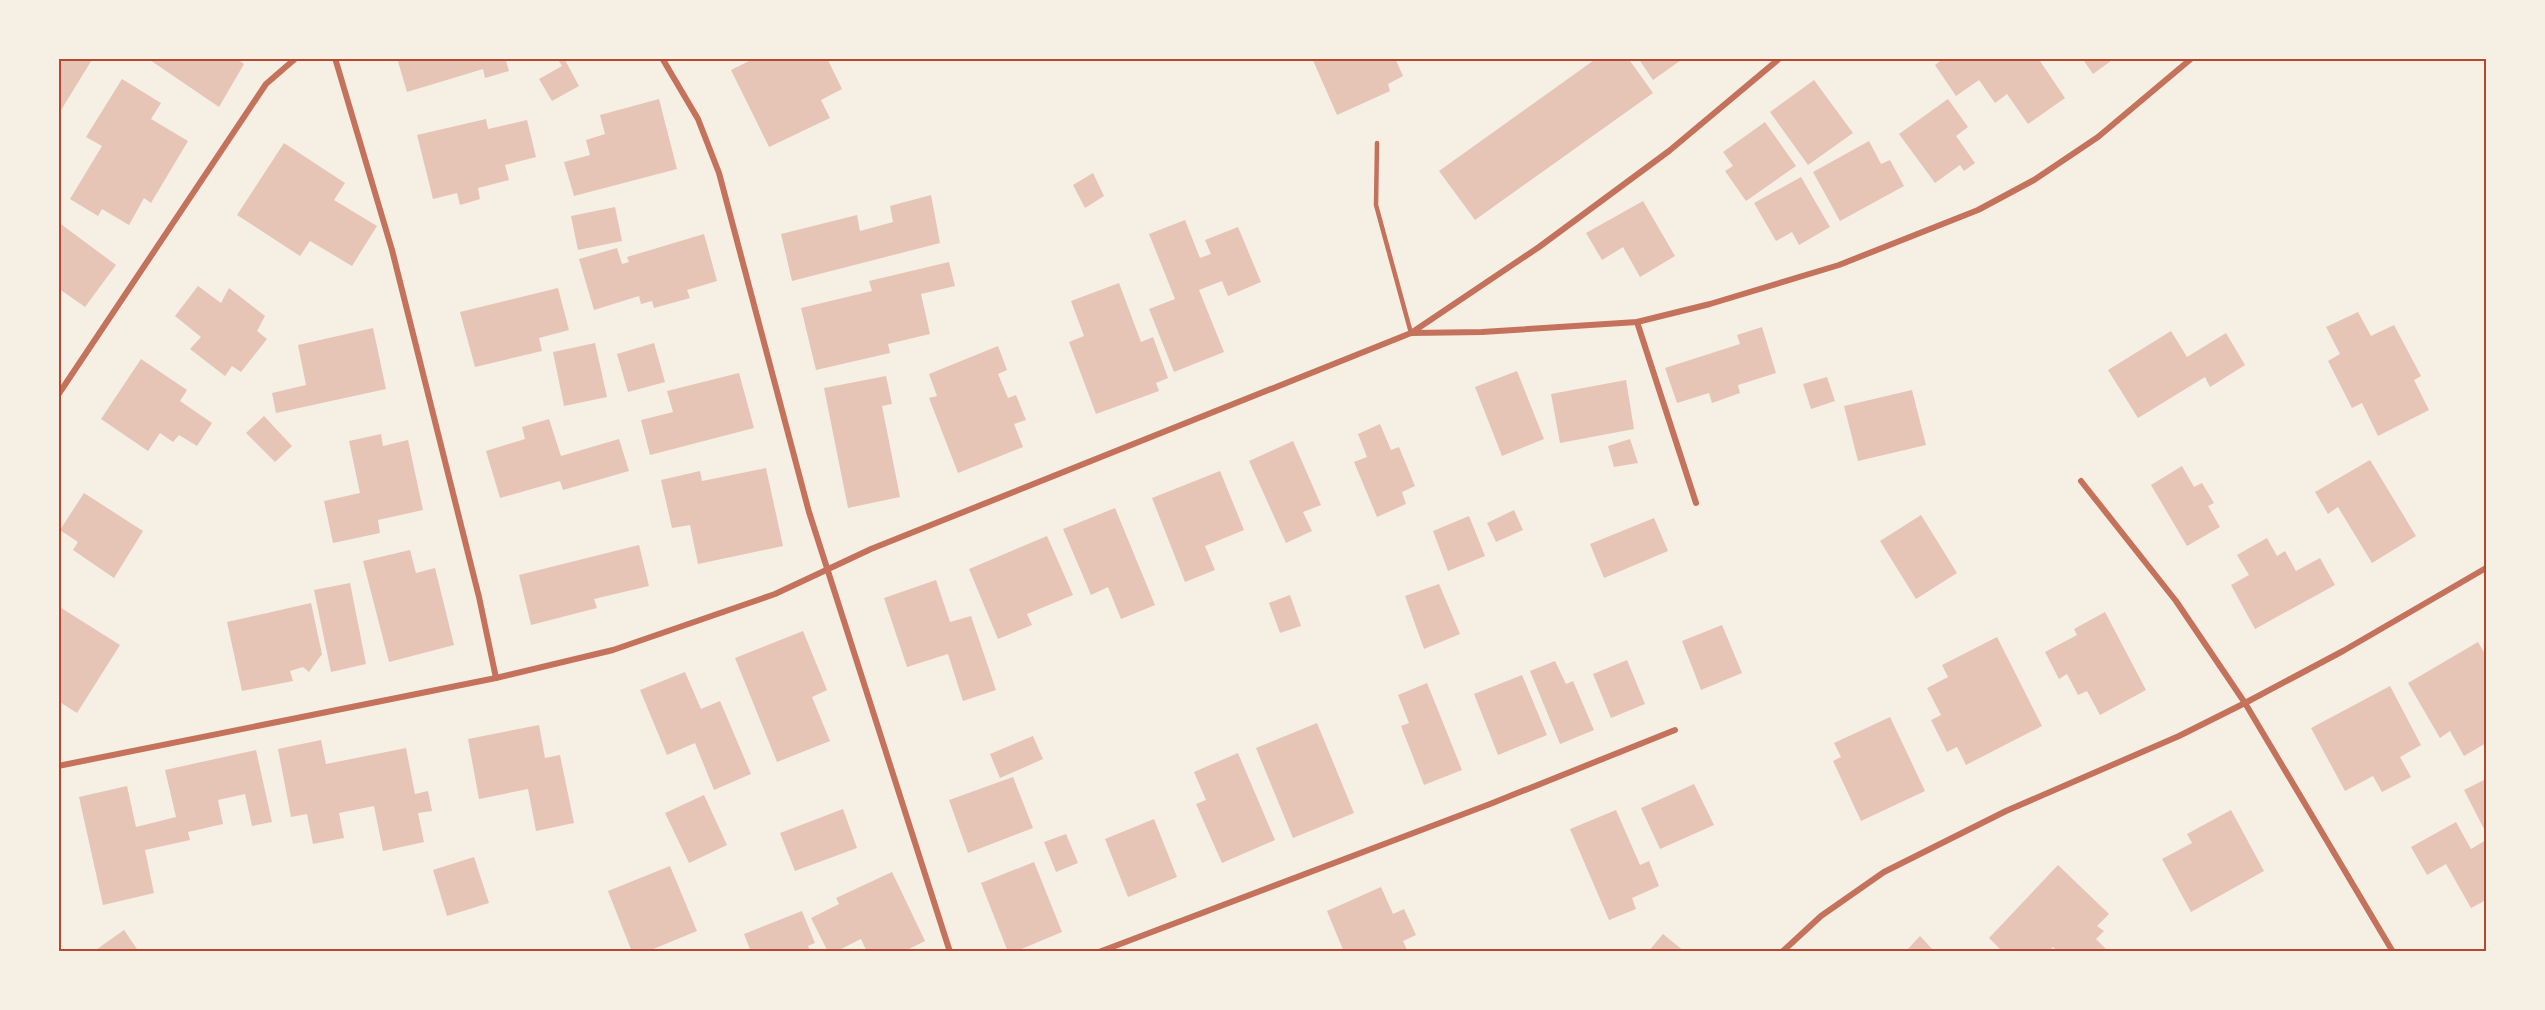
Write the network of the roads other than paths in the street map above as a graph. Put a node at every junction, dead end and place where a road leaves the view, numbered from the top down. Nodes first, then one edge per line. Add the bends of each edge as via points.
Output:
1 (296, 58) edge
2 (336, 58) edge
3 (663, 58) edge
4 (1780, 58) edge
5 (2192, 58) edge
6 (1377, 144) dead end
7 (1636, 322) junction
8 (1411, 333) junction
9 (58, 394) edge
10 (2081, 481) dead end
11 (1696, 503) dead end
12 (2487, 568) edge
13 (828, 569) junction
14 (496, 678) junction
15 (2245, 703) junction
16 (1675, 730) dead end
17 (58, 766) edge
18 (950, 951) edge
19 (1099, 951) edge
20 (1782, 951) edge
21 (2393, 951) edge

1 - 9 street via 266,84
2 - 14 street via 392,250
3 - 13 street via 698,119 719,173 809,512
4 - 8 street via 1660,158 1539,247
5 - 7 street via 2098,137 2034,180 1977,210 1839,264 1710,304
6 - 8 lane via 1376,205
7 - 8 street
7 - 11 street
8 - 13 street
10 - 15 street via 2176,601
12 - 15 street
13 - 14 street via 731,610 613,650
13 - 18 street
14 - 17 street
15 - 20 street via 2006,811 1884,872 1821,916
15 - 21 street
16 - 19 street

